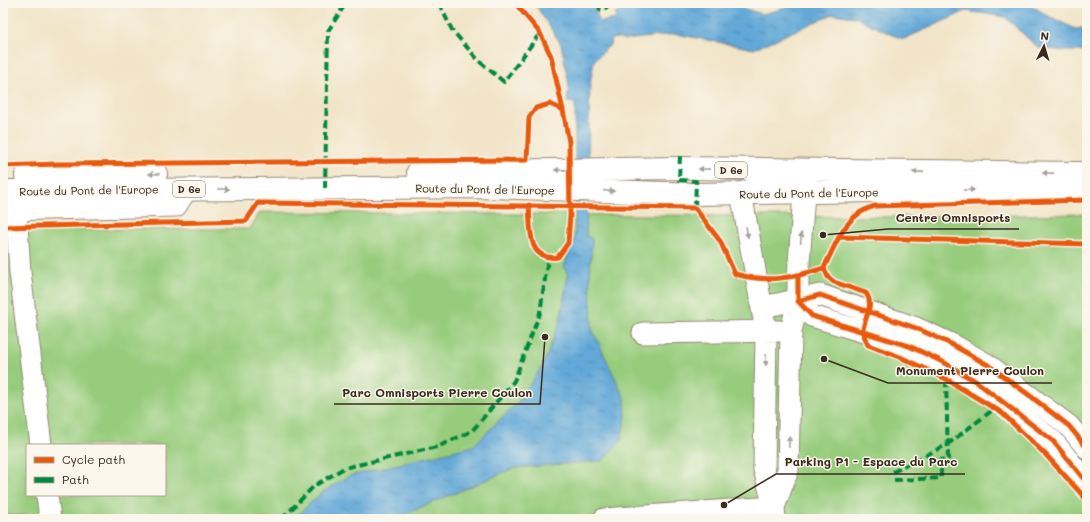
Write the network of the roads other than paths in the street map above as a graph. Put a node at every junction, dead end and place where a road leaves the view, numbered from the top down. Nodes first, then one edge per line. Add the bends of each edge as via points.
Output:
1 (1087, 173) edge
2 (774, 175) junction
3 (3, 176) edge
4 (1087, 186) edge
5 (187, 189) junction
6 (3, 191) edge
7 (740, 193) junction
8 (804, 193) junction
9 (9, 210) edge
10 (798, 301) junction
11 (763, 307) junction
12 (766, 331) junction
13 (791, 331) junction
14 (643, 333) dead end
15 (41, 444) edge
16 (1087, 448) edge
17 (1087, 483) edge
18 (47, 496) edge
19 (774, 513) edge
20 (50, 519) edge
21 (604, 519) edge

1 -> 2 main road, Route du Pont de l'Europe / D 6e via 834,171
2 -> 3 main road, Route du Pont de l'Europe / D 6e via 679,168
2 - 7 street
2 - 8 street
8 -> 4 main road, Route du Pont de l'Europe / D 6e
5 - 6 main road, Route du Pont de l'Europe / D 6e
5 -> 7 main road, Route du Pont de l'Europe / D 6e via 490,187 696,194
5 - 9 street via 176,206
7 - 8 main road, Route du Pont de l'Europe / D 6e
7 -> 11 street via 755,279
10 -> 8 street
9 - 15 street via 20,272
10 - 11 street
10 - 13 street
10 - 16 street via 820,295 916,328 951,344 988,365 1030,395 1069,426
10 - 17 street via 812,316 908,346 977,382 1053,441
11 - 12 street
12 - 13 street
12 - 14 street
12 -> 19 street via 764,469
19 -> 13 street via 788,470
18 - 20 street
19 - 21 street

